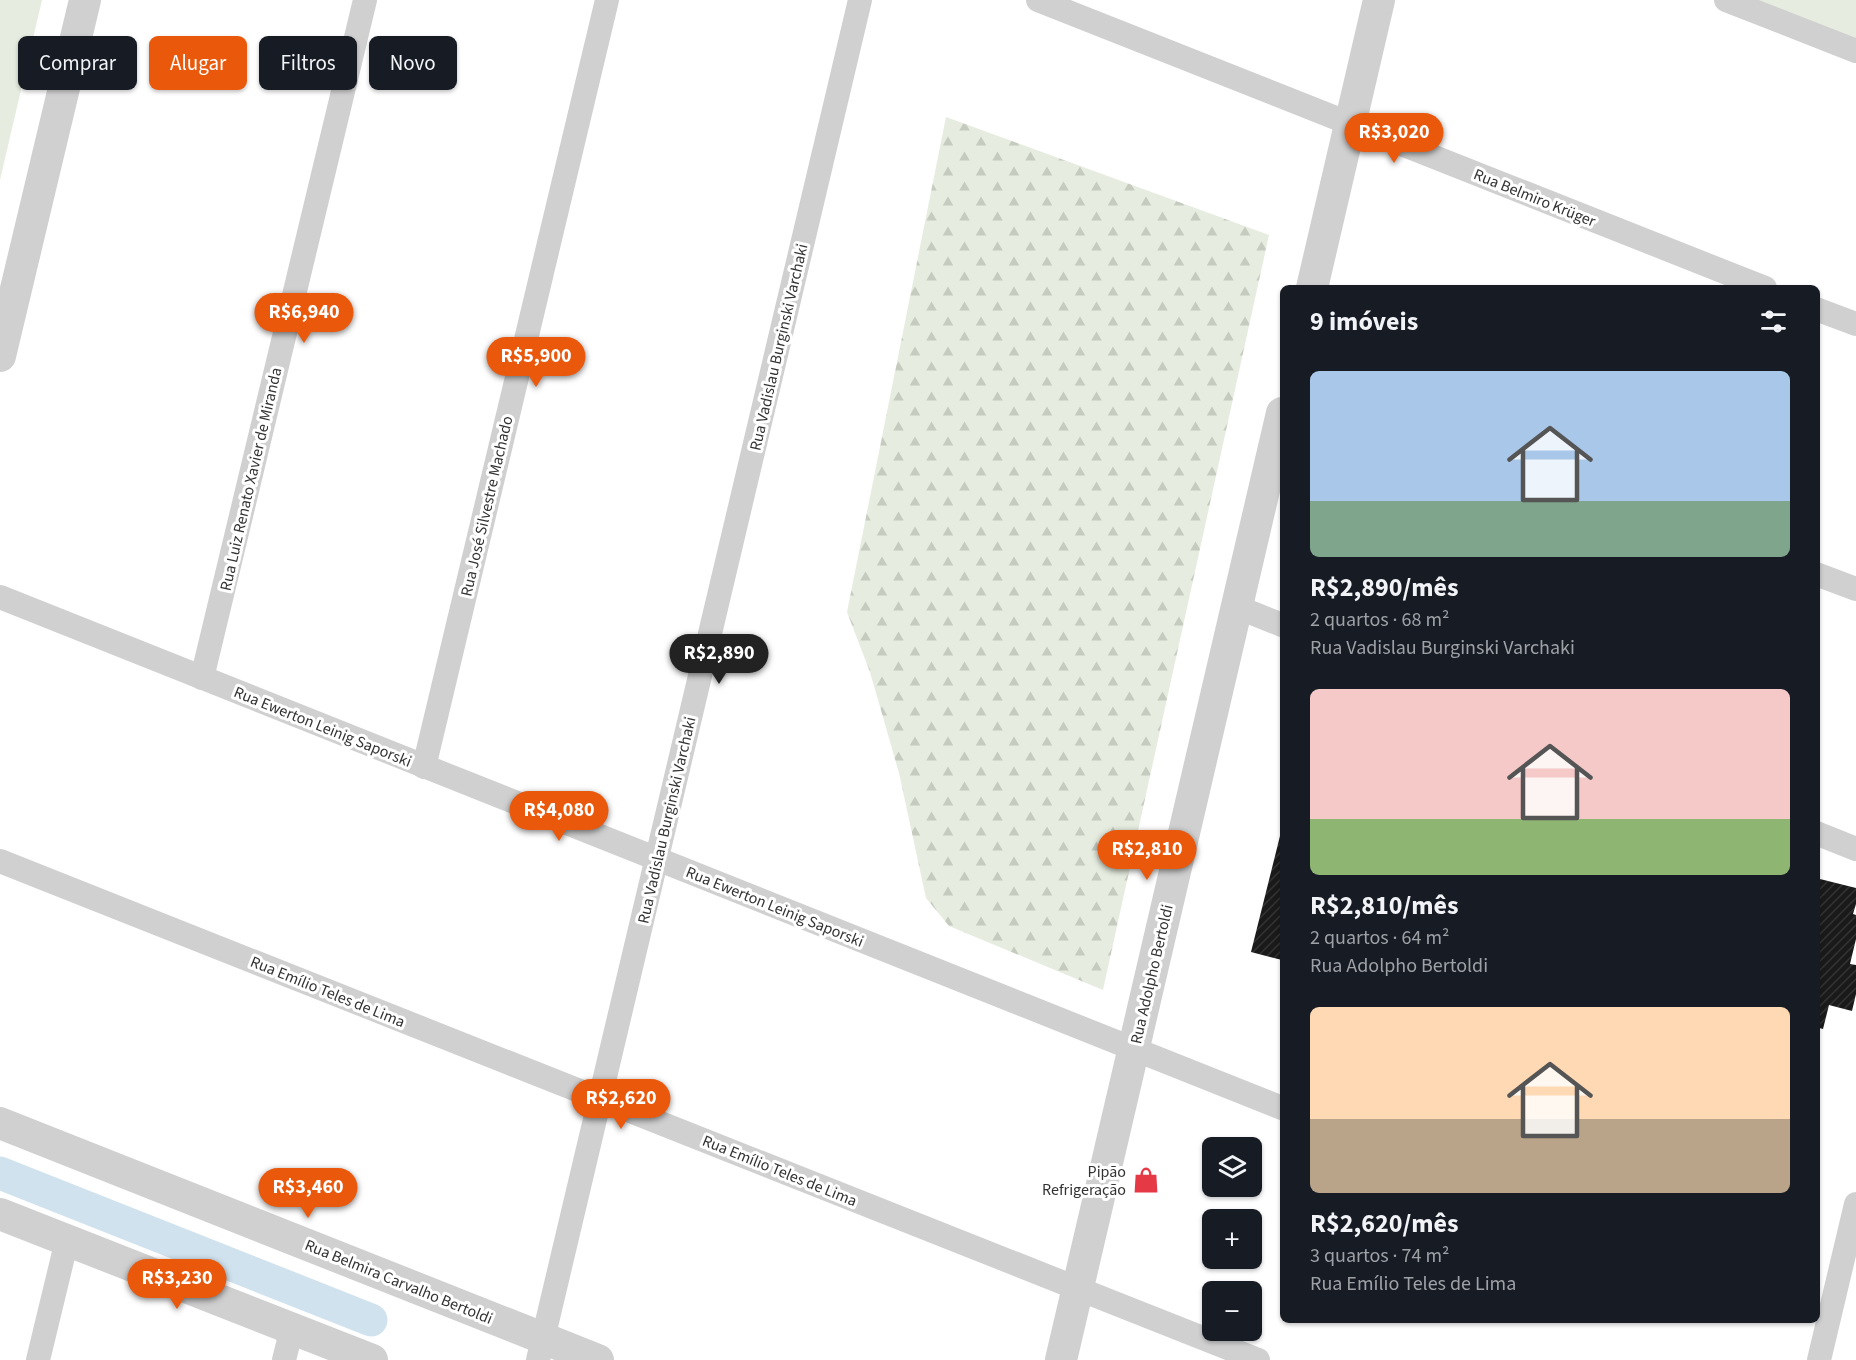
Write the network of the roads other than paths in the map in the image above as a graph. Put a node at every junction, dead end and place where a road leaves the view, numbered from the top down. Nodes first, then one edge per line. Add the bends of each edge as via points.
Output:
1 (85, 0) edge
2 (365, 0) edge
3 (607, 0) edge
4 (860, 0) edge
5 (1038, 0) edge
6 (1379, 0) edge
7 (1726, 0) edge
8 (1856, 51) edge
9 (1350, 124) junction
10 (1313, 285) edge
11 (1757, 285) edge
12 (1820, 310) edge
13 (1856, 324) edge
14 (0, 356) edge
15 (1280, 422) edge
16 (1820, 576) edge
17 (1856, 589) edge
18 (0, 597) edge
19 (1237, 607) junction
20 (1280, 624) edge
21 (202, 678) junction
22 (424, 766) junction
23 (1820, 835) edge
24 (1856, 849) edge
25 (657, 859) junction
26 (0, 861) edge
27 (1133, 1048) junction
28 (600, 1099) junction
29 (1280, 1107) edge
30 (0, 1123) edge
31 (1856, 1204) edge
32 (0, 1214) edge
33 (67, 1240) junction
34 (1077, 1288) junction
35 (1821, 1323) edge
36 (291, 1328) junction
37 (540, 1349) edge
38 (38, 1360) edge
39 (284, 1360) edge
40 (372, 1360) edge
41 (598, 1360) edge
42 (1061, 1360) edge
43 (1258, 1360) edge
44 (1819, 1360) edge

1 - 14 street
2 - 21 street, Rua Luiz Renato Xavier de Miranda
3 - 22 street, Rua José Silvestre Machado
4 - 25 street, Rua Vadislau Burginski Varchaki
5 - 9 street, Rua Belmiro Krüger
6 - 9 street
7 - 8 street
9 - 10 street
9 - 11 street, Rua Belmiro Krüger
12 - 13 street
15 - 19 street, Rua Adolpho Bertoldi
16 - 17 street
18 - 21 street, Rua Ewerton Leinig Saporski
19 - 20 street
19 - 27 street, Rua Adolpho Bertoldi
21 - 22 street, Rua Ewerton Leinig Saporski
22 - 25 street, Rua Ewerton Leinig Saporski
23 - 24 street
25 - 27 street, Rua Ewerton Leinig Saporski
25 - 28 street, Rua Vadislau Burginski Varchaki
26 - 28 street, Rua Emílio Teles de Lima
27 - 29 street, Rua Ewerton Leinig Saporski
27 - 34 street, Rua Adolpho Bertoldi
28 - 34 street, Rua Emílio Teles de Lima
28 - 37 street, Rua Vadislau Burginski Varchaki
30 - 37 street, Rua Belmira Carvalho Bertoldi
31 - 35 street
32 - 33 street
33 - 36 street
33 - 38 street
34 - 42 street, Rua Adolpho Bertoldi
34 - 43 street, Rua Emílio Teles de Lima
35 - 44 street
36 - 39 street
36 - 40 street
37 - 41 street, Rua Belmira Carvalho Bertoldi

